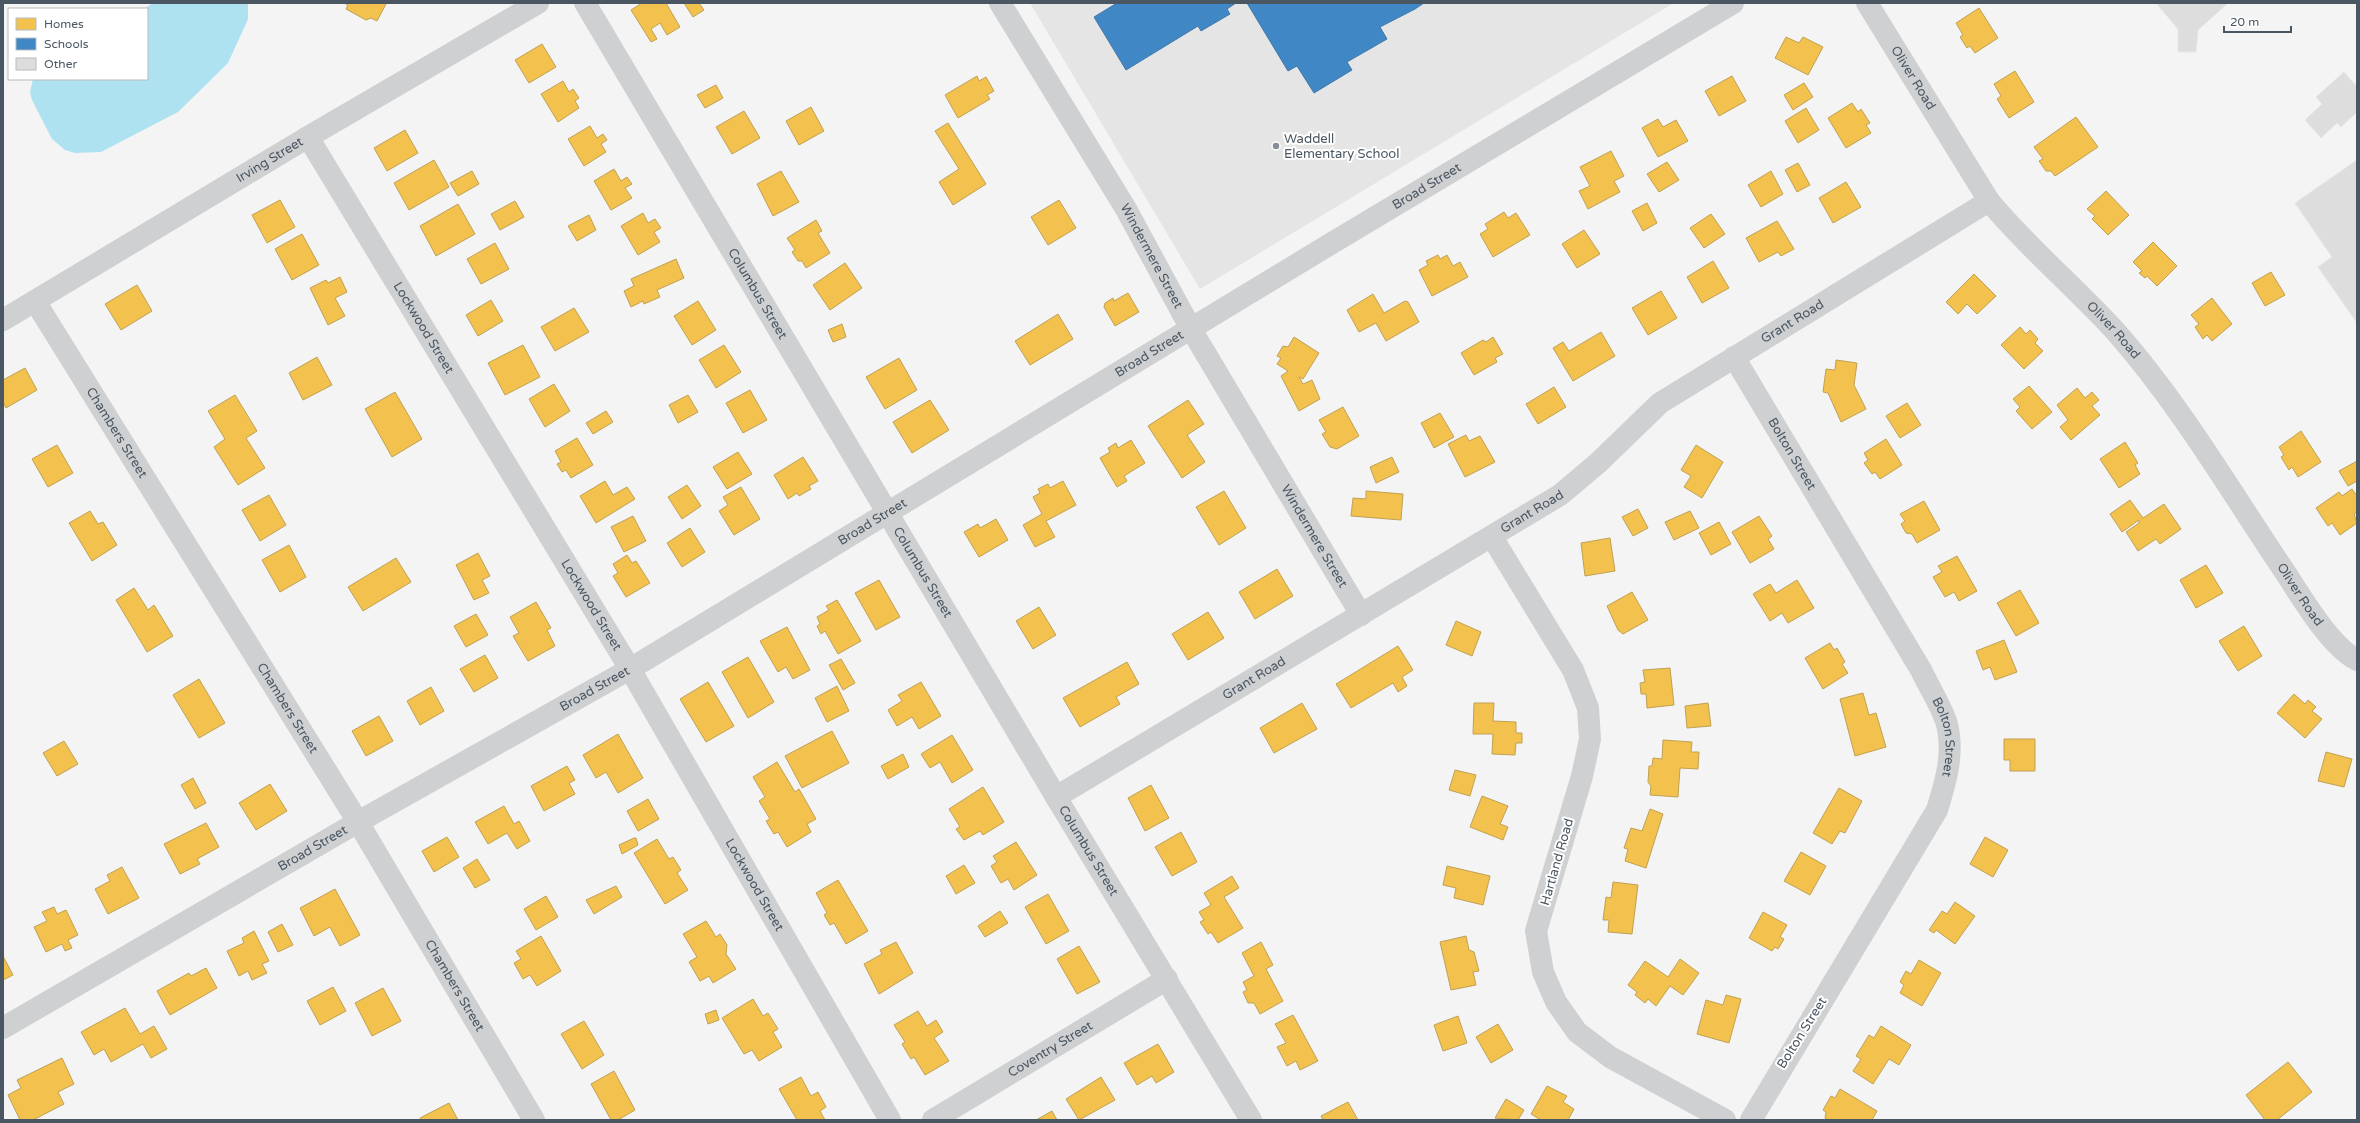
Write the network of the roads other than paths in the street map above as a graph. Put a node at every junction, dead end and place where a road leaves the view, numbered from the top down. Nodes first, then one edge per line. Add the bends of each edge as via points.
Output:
1 (538, 3) edge
2 (585, 3) edge
3 (1000, 3) edge
4 (1734, 3) edge
5 (1867, 3) edge
6 (308, 136) junction
7 (1989, 200) junction
8 (35, 301) junction
9 (3, 320) edge
10 (1191, 329) junction
11 (1734, 357) junction
12 (887, 512) junction
13 (1492, 537) junction
14 (1361, 615) junction
15 (2357, 660) edge
16 (630, 670) junction
17 (1056, 797) junction
18 (358, 822) junction
19 (1167, 978) junction
20 (3, 1028) edge
21 (534, 1120) edge
22 (890, 1120) edge
23 (933, 1120) edge
24 (1251, 1120) edge
25 (1725, 1120) edge
26 (1751, 1120) edge

1 - 6 street, Irving Street
2 - 12 street, Columbus Street
3 - 10 street, Windermere Street via 1126,209
4 - 10 street, Broad Street
5 - 7 street, Oliver Road
6 - 8 street, Irving Street
6 - 16 street, Lockwood Street
7 - 11 street, Grant Road
7 - 15 street, Oliver Road via 2010,226 2116,333 2144,366 2190,429 2316,618 2348,656
8 - 9 street, Irving Street
8 - 18 street, Chambers Street
10 - 12 street, Broad Street
10 - 14 street, Windermere Street
11 - 13 street, Grant Road via 1660,403 1598,463 1560,495
11 - 26 street, Bolton Street via 1921,670 1946,721 1949,747 1947,776 1937,810
12 - 16 street, Broad Street
12 - 17 street, Columbus Street
13 - 14 street, Grant Road
13 - 25 street, Hartland Road via 1573,670 1588,708 1590,739 1582,776 1536,931 1543,972 1556,1002 1576,1032 1610,1057
14 - 17 street, Grant Road
16 - 18 street, Broad Street
16 - 22 street, Lockwood Street
17 - 19 street, Columbus Street
18 - 20 street, Broad Street
18 - 21 street, Chambers Street
19 - 23 street, Coventry Street
19 - 24 street, Columbus Street

